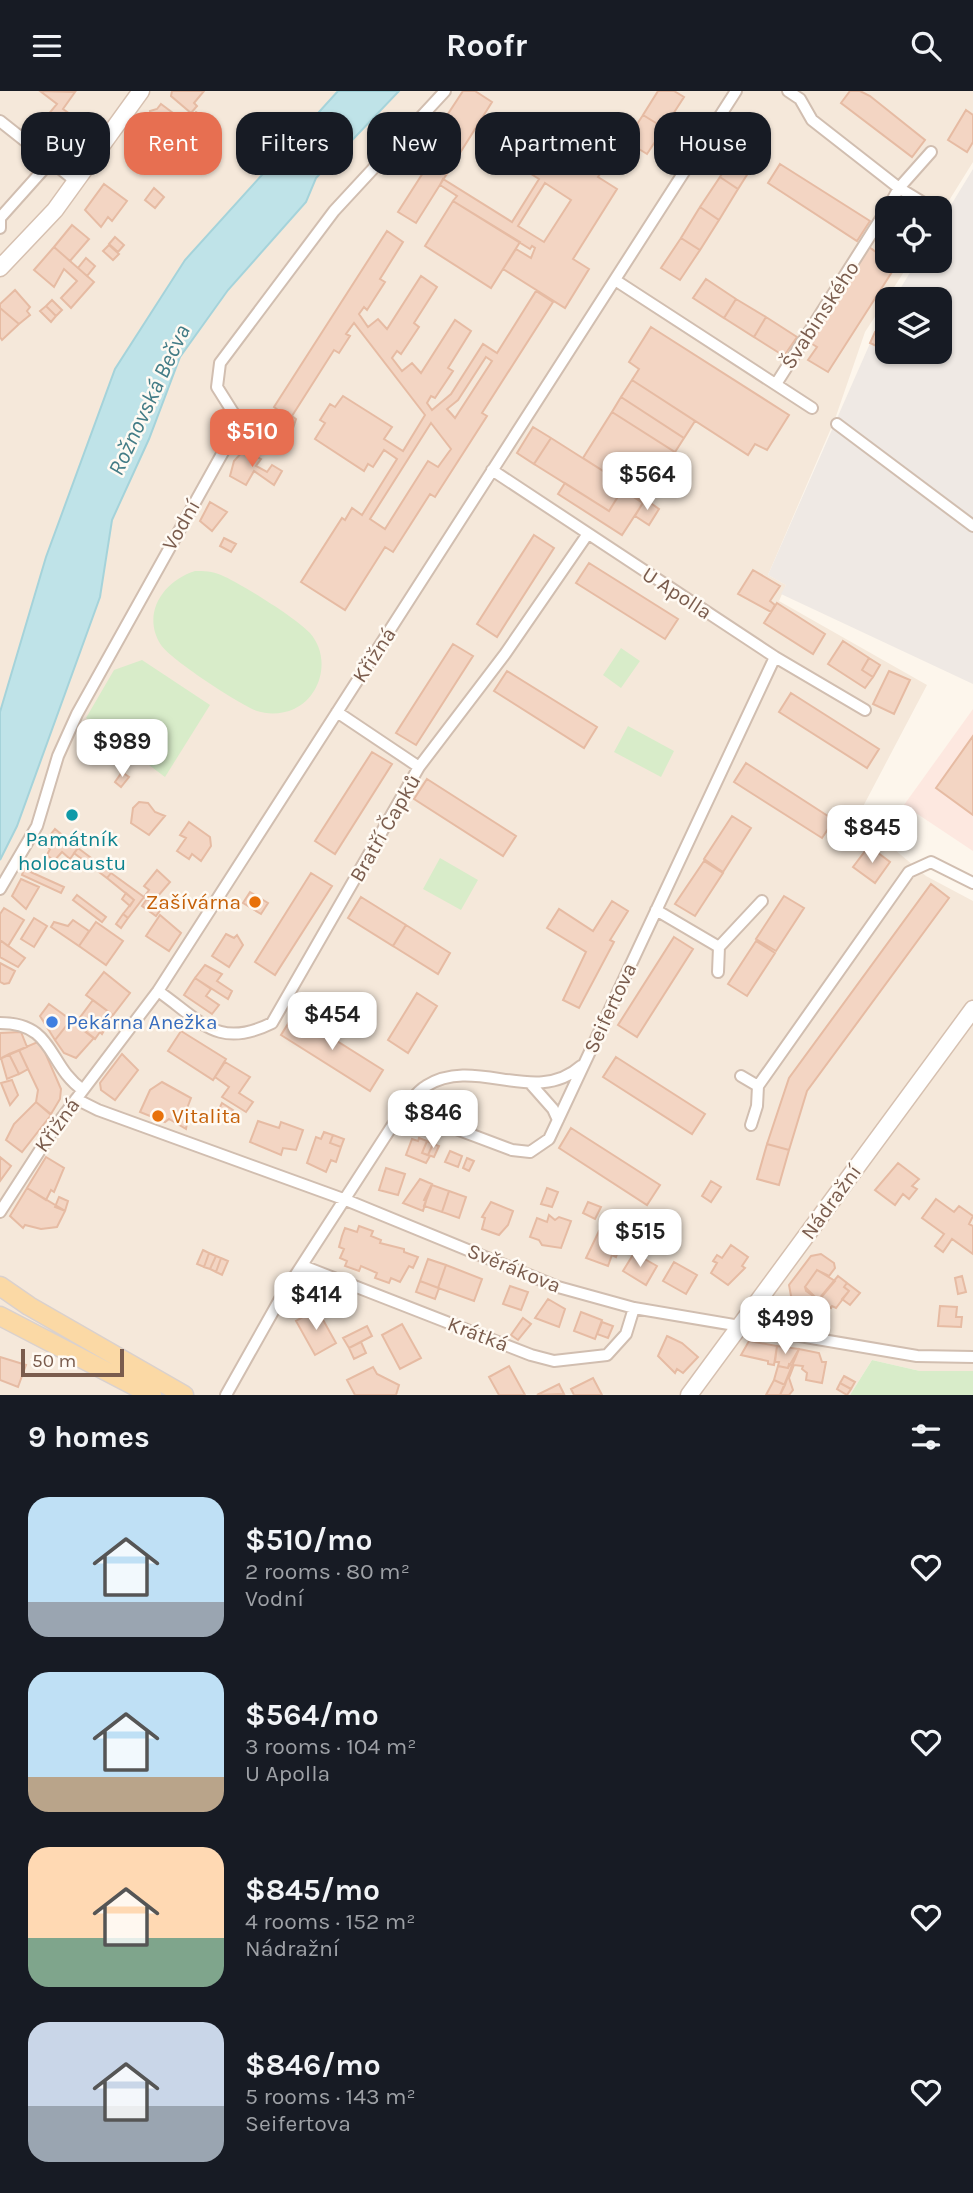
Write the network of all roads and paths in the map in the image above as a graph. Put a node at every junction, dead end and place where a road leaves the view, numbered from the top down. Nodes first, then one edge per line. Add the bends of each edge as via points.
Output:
1 (141, 91) edge
2 (445, 91) edge
3 (736, 91) edge
4 (788, 91) edge
5 (803, 95) edge
6 (0, 121) edge
7 (21, 137) edge
8 (931, 152) dead end
9 (38, 175) edge
10 (68, 175) edge
11 (77, 182) junction
12 (899, 188) junction
13 (895, 196) edge
14 (912, 196) edge
15 (0, 228) edge
16 (875, 229) edge
17 (0, 268) edge
18 (615, 280) junction
19 (642, 297) junction
20 (635, 310) dead end
21 (776, 384) junction
22 (812, 408) dead end
23 (837, 424) dead end
24 (492, 470) junction
25 (973, 526) edge
26 (587, 535) junction
27 (775, 657) junction
28 (865, 710) dead end
29 (337, 712) junction
30 (419, 767) junction
31 (973, 883) edge
32 (0, 889) edge
33 (762, 901) dead end
34 (656, 910) junction
35 (719, 947) junction
36 (718, 971) dead end
37 (158, 991) junction
38 (973, 1009) edge
39 (0, 1023) edge
40 (585, 1061) junction
41 (741, 1076) dead end
42 (530, 1083) junction
43 (758, 1086) junction
44 (80, 1094) junction
45 (403, 1109) junction
46 (558, 1120) junction
47 (751, 1125) dead end
48 (346, 1200) junction
49 (0, 1212) edge
50 (303, 1266) junction
51 (0, 1286) edge
52 (0, 1301) edge
53 (634, 1308) junction
54 (0, 1315) edge
55 (739, 1328) junction
56 (973, 1357) edge
57 (152, 1395) edge
58 (184, 1395) edge
59 (226, 1395) edge
60 (689, 1395) edge

1 - 11 main road
2 - 32 street, Vodní via 342,202 220,363 217,387 234,414 232,436 77,714 58,756 37,826
3 - 18 street, Křižná
4 - 5 street
5 - 12 street via 812,120
6 - 7 street
8 - 12 street, Švabinského
9 - 15 street via 0,218
10 - 11 street
11 - 17 main road via 36,234
12 - 13 street, Švabinského
12 - 14 street
16 - 21 street, Švabinského
18 - 19 street, Švabinského
18 - 24 street, Křižná
19 - 20 street
19 - 21 street, Švabinského
21 - 22 street, Švabinského
23 - 25 street
24 - 26 street, U Apolla
24 - 29 street, Křižná
26 - 27 street, U Apolla
26 - 30 street, Bratří Čapků
27 - 28 street, U Apolla
27 - 34 street, Seifertova
29 - 30 street
29 - 37 street, Křižná
30 - 37 street, Bratří Čapků via 272,1023 248,1035 213,1031
31 - 43 street via 931,862 909,872
33 - 35 street
34 - 35 street
34 - 40 street, Seifertova
35 - 36 street
37 - 44 street, Křižná
38 - 55 main road, Nádražní
39 - 44 street via 34,1029
40 - 42 street, Seifertova via 568,1077
40 - 46 street
41 - 43 street
42 - 45 street, Seifertova via 450,1075 422,1088
42 - 46 street
43 - 47 street
44 - 48 street, Svěrákova via 98,1110
44 - 49 street, Křižná
45 - 46 street via 512,1150 530,1152 549,1139
45 - 48 street, Seifertova
48 - 50 street, Seifertova
48 - 53 street, Svěrákova via 558,1287
50 - 53 street, Krátká via 554,1361 607,1355 626,1334
50 - 59 street, Seifertova
51 - 58 main road
52 - 58 main road
53 - 55 street, Svěrákova
54 - 57 main road
55 - 56 street, Svěrákova via 917,1356
55 - 60 main road, Nádražní

